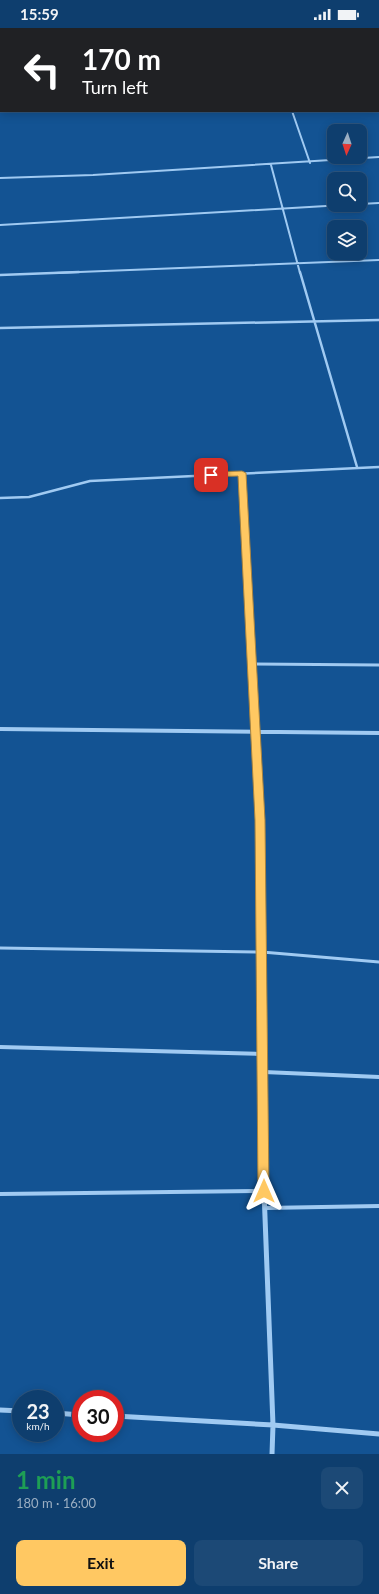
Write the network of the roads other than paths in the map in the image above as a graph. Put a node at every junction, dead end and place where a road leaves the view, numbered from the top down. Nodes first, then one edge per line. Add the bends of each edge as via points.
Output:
1 (292, 112) edge
2 (379, 158) edge
3 (310, 163) junction
4 (271, 165) junction
5 (0, 178) edge
6 (379, 203) edge
7 (367, 204) edge
8 (327, 206) edge
9 (282, 208) junction
10 (0, 225) edge
11 (379, 260) edge
12 (298, 264) junction
13 (0, 275) edge
14 (379, 320) edge
15 (316, 321) junction
16 (0, 328) edge
17 (357, 467) junction
18 (379, 467) edge
19 (242, 473) junction
20 (0, 498) edge
21 (252, 664) junction
22 (379, 665) edge
23 (0, 728) edge
24 (255, 731) junction
25 (379, 733) edge
26 (0, 948) edge
27 (262, 952) junction
28 (379, 962) edge
29 (0, 1047) edge
30 (263, 1054) junction
31 (264, 1072) junction
32 (379, 1077) edge
33 (264, 1191) junction
34 (0, 1194) edge
35 (379, 1206) edge
36 (265, 1208) junction
37 (0, 1410) edge
38 (12, 1411) edge
39 (124, 1417) edge
40 (273, 1426) junction
41 (379, 1434) edge
42 (272, 1454) edge

1 - 3 lane
2 - 3 lane
3 - 4 lane
4 - 5 lane
4 - 9 lane
6 - 7 lane
8 - 9 lane
9 - 10 lane
9 - 12 lane
11 - 12 lane
12 - 13 lane
12 - 15 lane
14 - 15 lane
15 - 16 lane
15 - 17 lane
17 - 18 lane
17 - 19 lane
19 - 20 lane via 90,481 30,497
19 - 21 lane
21 - 22 lane
21 - 24 lane
23 - 24 street
24 - 25 street
24 - 27 street via 260,820
26 - 27 lane
27 - 28 lane
27 - 30 street
29 - 30 lane
30 - 31 street
31 - 32 lane
31 - 33 street
33 - 34 lane
33 - 36 street
35 - 36 lane
36 - 40 street
37 - 38 street
39 - 40 street
40 - 41 street
40 - 42 street

